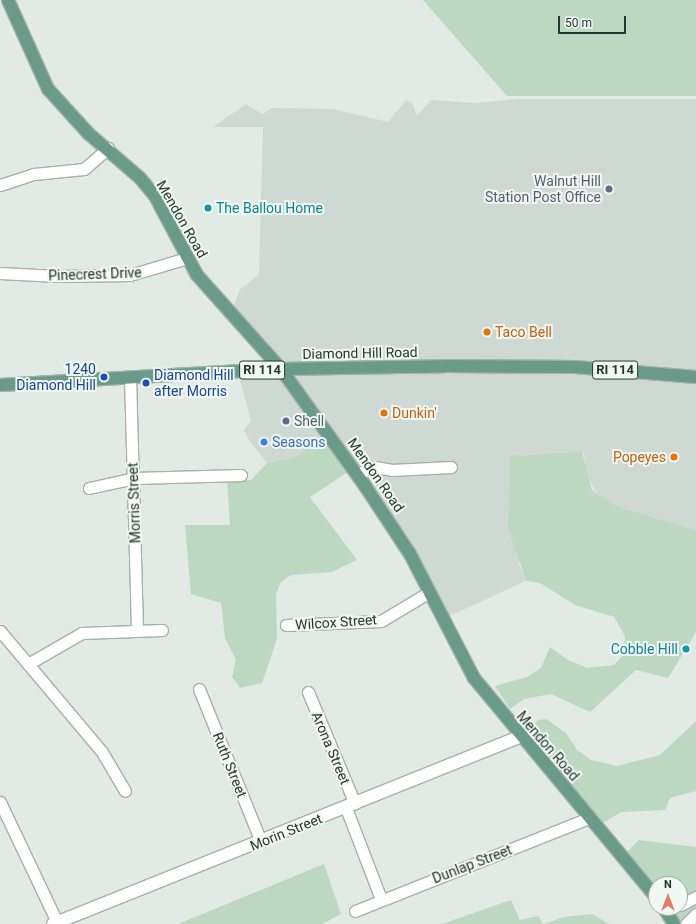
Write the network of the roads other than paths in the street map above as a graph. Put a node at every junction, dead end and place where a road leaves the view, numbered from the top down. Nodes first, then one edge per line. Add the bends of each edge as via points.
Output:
1 (8, 0) edge
2 (108, 148) junction
3 (0, 185) edge
4 (187, 258) junction
5 (0, 273) edge
6 (281, 369) junction
7 (130, 377) junction
8 (696, 377) edge
9 (0, 385) edge
10 (451, 467) dead end
11 (357, 474) junction
12 (241, 475) dead end
13 (134, 478) junction
14 (89, 488) dead end
15 (428, 593) junction
16 (286, 625) dead end
17 (137, 630) junction
18 (162, 630) dead end
19 (0, 631) edge
20 (28, 664) junction
21 (199, 689) dead end
22 (308, 692) dead end
23 (519, 737) junction
24 (125, 791) dead end
25 (0, 802) edge
26 (350, 806) junction
27 (589, 818) junction
28 (6, 823) edge
29 (261, 842) junction
30 (648, 888) edge
31 (381, 899) junction
32 (355, 911) dead end
33 (696, 914) edge
34 (55, 923) edge
35 (686, 924) edge

1 - 2 main road, Mendon Road via 48,89 89,134
2 - 3 street via 84,169 34,174
2 - 4 main road, Mendon Road via 133,169 155,196
4 - 5 street, Pinecrest Drive via 130,274 58,276
4 - 6 main road, Mendon Road via 227,310
6 - 7 main road, Diamond Hill Road / RI 114
6 - 8 main road, Diamond Hill Road / RI 114 via 544,366
6 - 11 main road, Mendon Road
7 - 9 main road, Diamond Hill Road / RI 114
7 - 13 street, Morris Street
10 - 11 street via 392,470 375,467
11 - 15 main road, Mendon Road via 410,554
12 - 13 street
13 - 14 street
13 - 17 street, Morris Street
15 - 16 street, Wilcox Street via 381,621
15 - 23 main road, Mendon Road via 464,664
17 - 18 street
17 - 20 street via 82,633
19 - 20 street
20 - 24 street via 102,752
21 - 29 street, Ruth Street
22 - 26 street, Arona Street
23 - 26 street, Morin Street
23 - 27 main road, Mendon Road
25 - 28 street
26 - 29 street, Morin Street
26 - 31 street, Arona Street
27 - 30 main road, Mendon Road
27 - 31 street, Dunlap Street
28 - 34 street
29 - 34 street, Morin Street
31 - 32 street, Dunlap Street
33 - 35 street

